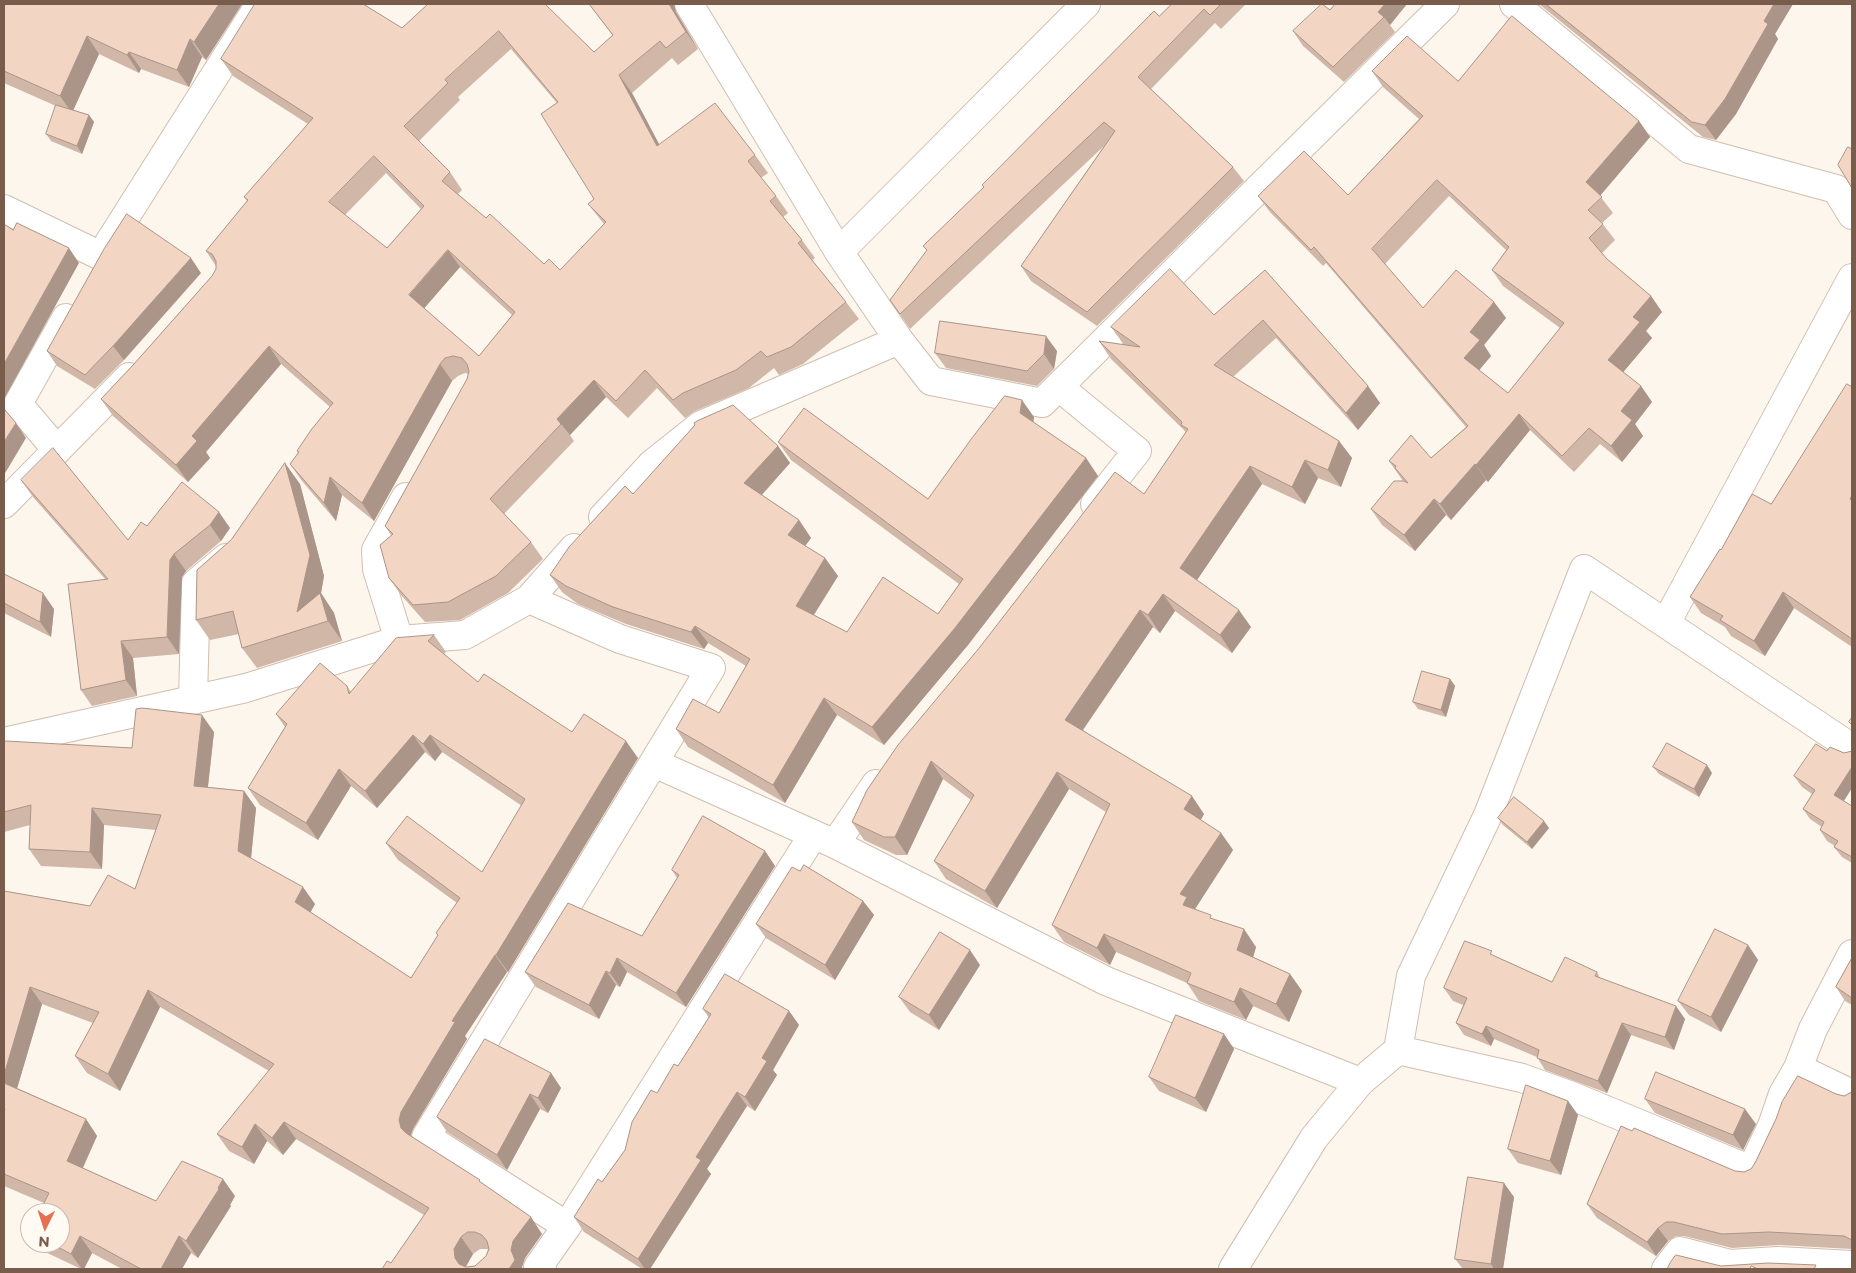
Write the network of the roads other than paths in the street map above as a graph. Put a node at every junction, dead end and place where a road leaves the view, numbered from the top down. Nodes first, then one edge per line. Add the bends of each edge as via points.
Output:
1 (260, 4) edge
2 (689, 4) edge
3 (1086, 4) edge
4 (1445, 4) edge
5 (1514, 4) edge
6 (4, 209) edge
7 (1852, 215) edge
8 (839, 252) junction
9 (1852, 278) edge
10 (77, 299) edge
11 (899, 340) junction
12 (148, 356) edge
13 (1059, 387) junction
14 (57, 450) junction
15 (419, 474) edge
16 (4, 504) edge
17 (1082, 521) edge
18 (244, 536) edge
19 (529, 599) junction
20 (1666, 623) junction
21 (399, 640) junction
22 (193, 700) junction
23 (4, 742) edge
24 (1852, 748) edge
25 (893, 761) edge
26 (654, 763) junction
27 (824, 839) junction
28 (1852, 954) edge
29 (1398, 1050) junction
30 (1798, 1068) junction
31 (1360, 1082) junction
32 (1852, 1094) edge
33 (567, 1226) junction
34 (1852, 1265) edge
35 (542, 1269) edge
36 (1233, 1269) edge
37 (1666, 1269) edge

1 - 6 street via 96,265
2 - 8 street
3 - 8 street
4 - 13 street
5 - 7 street via 1690,149 1836,189
8 - 11 street
9 - 20 street
10 - 14 street via 18,404
11 - 13 street via 931,381 1042,403
11 - 19 street via 701,425 652,464
12 - 14 street
13 - 17 street via 1137,451
14 - 16 street
15 - 21 street via 376,550 377,569
18 - 22 street via 233,552 196,583
19 - 21 street via 465,635
19 - 26 street via 620,639 711,668
20 - 24 street
20 - 29 street via 1584,569 1488,815 1411,976
21 - 22 street via 246,688
22 - 23 street
25 - 27 street
26 - 27 street
26 - 33 street via 426,1137
27 - 31 street via 1106,981
27 - 33 street
28 - 30 street via 1813,1029
29 - 30 street via 1522,1078 1751,1170
29 - 31 street
30 - 32 street
31 - 36 street via 1314,1138
33 - 35 street via 538,1267
34 - 37 street via 1778,1261 1730,1264 1680,1251

